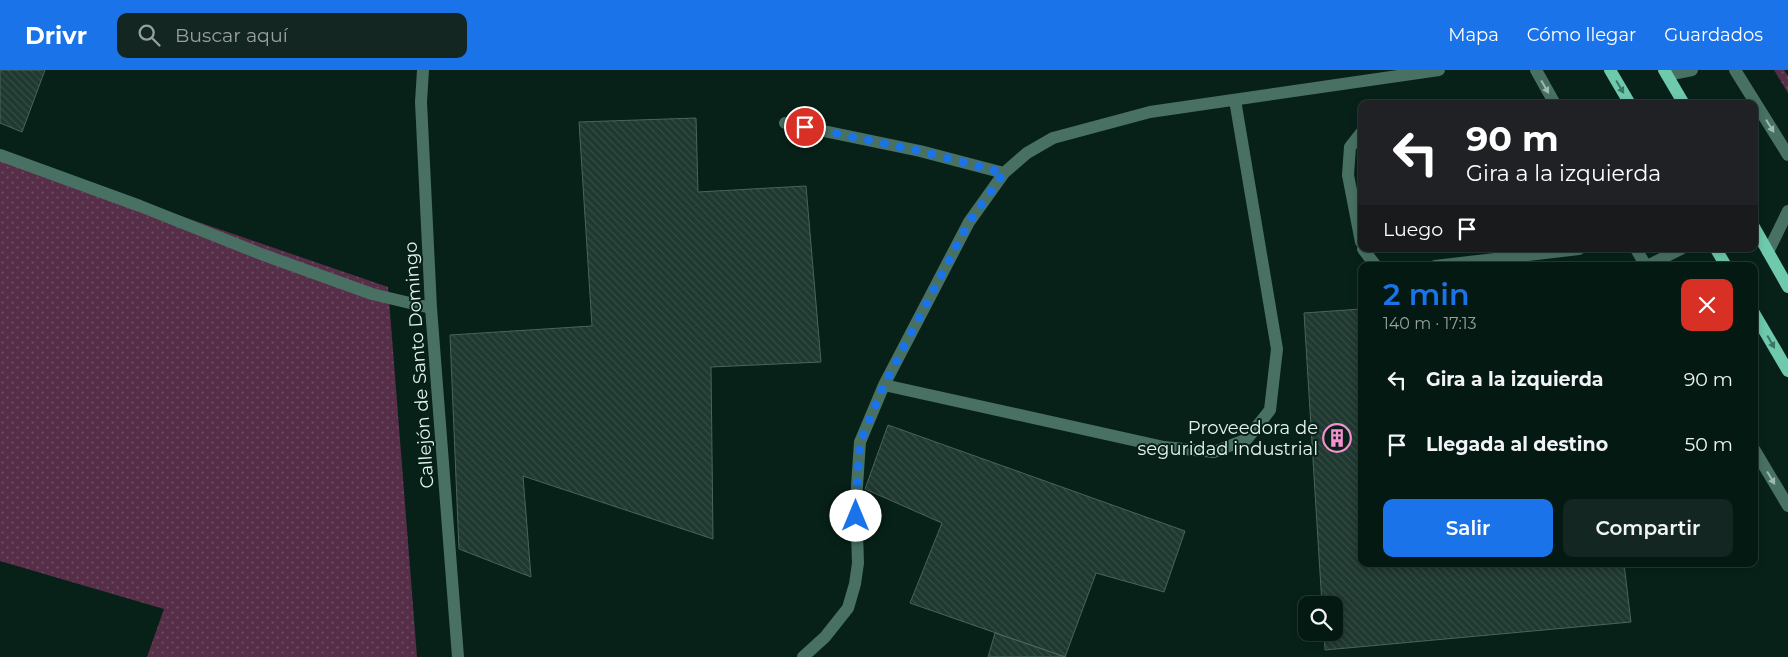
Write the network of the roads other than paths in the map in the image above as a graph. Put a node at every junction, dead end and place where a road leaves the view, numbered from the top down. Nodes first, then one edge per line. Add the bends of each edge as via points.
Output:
1 (423, 70) edge
2 (1439, 70) edge
3 (1536, 70) edge
4 (1610, 70) edge
5 (1692, 70) edge
6 (1735, 70) edge
7 (1666, 72) edge
8 (1235, 100) junction
9 (1553, 100) edge
10 (1628, 100) edge
11 (1682, 100) edge
12 (1754, 100) edge
13 (1758, 107) edge
14 (786, 123) dead end
15 (1358, 137) edge
16 (0, 155) edge
17 (1788, 155) edge
18 (1004, 173) junction
19 (1788, 211) edge
20 (1358, 227) edge
21 (1758, 234) edge
22 (1364, 252) edge
23 (1543, 252) edge
24 (1675, 252) edge
25 (1768, 252) junction
26 (1373, 262) edge
27 (1466, 262) edge
28 (1654, 262) edge
29 (1788, 287) edge
30 (431, 308) junction
31 (1758, 320) edge
32 (1788, 371) edge
33 (884, 385) junction
34 (1758, 456) edge
35 (1788, 506) edge
36 (458, 657) edge
37 (802, 657) edge

1 - 30 street, Callejón de Santo Domingo via 421,102
2 - 8 street
3 -> 9 street
4 -> 10 main road
5 - 7 street
6 -> 12 street
7 - 11 main road
8 - 18 street via 1150,112 1053,138 1027,153
8 - 33 street via 1277,349 1270,410 1246,439 1214,452 1164,447
13 -> 17 street
14 - 18 street via 920,151
15 - 20 street via 1350,147 1348,175
16 - 30 street via 372,294
18 - 33 street via 969,222
19 - 25 street
21 - 25 main road
22 - 26 street
23 - 27 street
24 - 28 street
25 - 29 main road
30 - 36 street, Callejón de Santo Domingo
31 -> 32 main road
33 - 37 street via 860,442 856,501 858,562 848,608 825,637
34 -> 35 street

